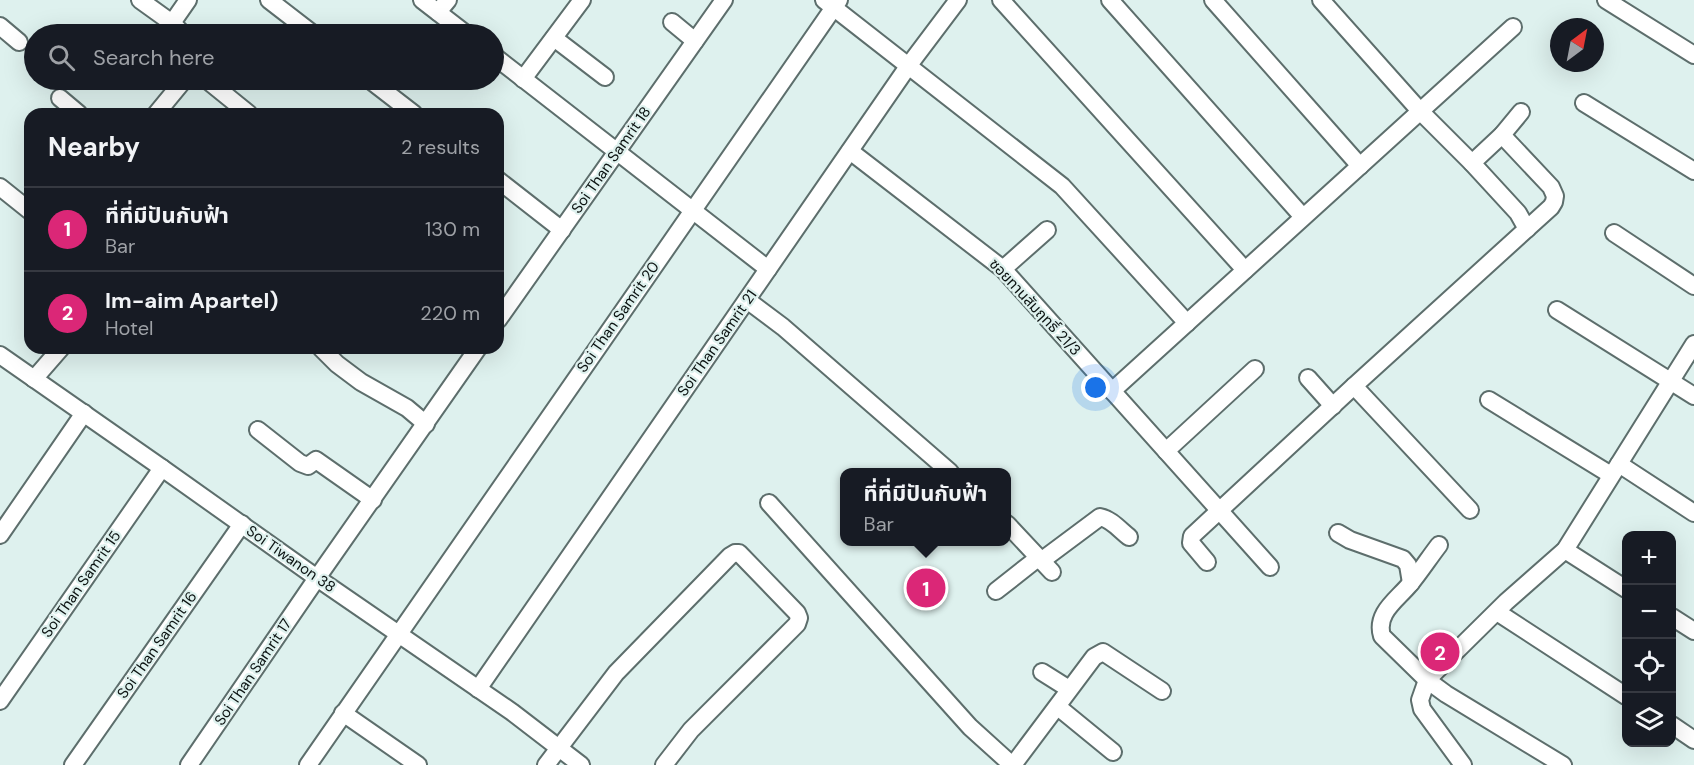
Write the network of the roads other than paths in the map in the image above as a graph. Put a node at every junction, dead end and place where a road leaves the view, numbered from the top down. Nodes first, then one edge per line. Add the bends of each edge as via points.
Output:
1 (140, 0) edge
2 (188, 0) edge
3 (268, 0) edge
4 (422, 0) edge
5 (582, 0) edge
6 (724, 0) edge
7 (958, 0) edge
8 (1001, 0) edge
9 (1110, 0) edge
10 (1213, 0) edge
11 (1321, 0) edge
12 (1606, 0) edge
13 (832, 2) edge
14 (443, 6) edge
15 (672, 22) dead end
16 (171, 24) edge
17 (179, 24) edge
18 (300, 24) edge
19 (458, 24) edge
20 (0, 26) edge
21 (1513, 27) dead end
22 (554, 38) junction
23 (695, 41) junction
24 (19, 42) dead end
25 (1694, 55) edge
26 (504, 64) edge
27 (909, 65) junction
28 (605, 77) dead end
29 (523, 78) junction
30 (176, 90) edge
31 (219, 90) edge
32 (382, 90) edge
33 (60, 98) dead end
34 (1584, 102) dead end
35 (72, 108) edge
36 (161, 108) edge
37 (242, 108) edge
38 (403, 108) edge
39 (1420, 111) junction
40 (1521, 112) dead end
41 (1502, 135) junction
42 (617, 152) junction
43 (850, 152) junction
44 (1472, 164) junction
45 (1360, 166) junction
46 (1694, 171) edge
47 (504, 185) edge
48 (0, 187) edge
49 (24, 206) edge
50 (693, 210) junction
51 (1303, 217) junction
52 (1527, 229) junction
53 (562, 230) junction
54 (1047, 230) dead end
55 (1614, 232) dead end
56 (768, 269) junction
57 (1003, 269) junction
58 (1245, 270) junction
59 (1694, 286) edge
60 (747, 300) junction
61 (1557, 310) dead end
62 (504, 312) edge
63 (1187, 323) junction
64 (1694, 344) edge
65 (56, 354) edge
66 (327, 354) edge
67 (472, 354) edge
68 (2, 360) edge
69 (1255, 369) dead end
70 (1308, 378) dead end
71 (34, 379) junction
72 (1671, 381) junction
73 (1354, 386) junction
74 (1112, 391) junction
75 (1694, 396) edge
76 (1489, 400) dead end
77 (1333, 406) junction
78 (84, 413) junction
79 (426, 424) junction
80 (258, 429) dead end
81 (1166, 451) junction
82 (162, 468) junction
83 (945, 468) edge
84 (1615, 469) junction
85 (373, 500) junction
86 (769, 503) dead end
87 (1221, 510) junction
88 (1470, 510) dead end
89 (1694, 513) edge
90 (242, 524) junction
91 (1011, 528) edge
92 (1338, 533) dead end
93 (0, 535) edge
94 (1129, 537) dead end
95 (1438, 545) dead end
96 (1564, 550) junction
97 (1207, 562) dead end
98 (1043, 564) junction
99 (1270, 567) dead end
100 (317, 578) junction
101 (1411, 583) junction
102 (1622, 586) edge
103 (996, 591) dead end
104 (1497, 612) junction
105 (1676, 620) edge
106 (1694, 631) edge
107 (398, 634) junction
108 (1042, 672) dead end
109 (1427, 680) junction
110 (478, 689) junction
111 (1069, 689) junction
112 (1162, 691) dead end
113 (1622, 693) edge
114 (0, 701) edge
115 (1058, 707) junction
116 (343, 713) junction
117 (1676, 728) edge
118 (1694, 740) edge
119 (559, 749) junction
120 (1113, 752) dead end
121 (73, 765) edge
122 (189, 765) edge
123 (308, 765) edge
124 (418, 765) edge
125 (546, 765) edge
126 (581, 765) edge
127 (664, 765) edge
128 (1013, 765) edge
129 (1463, 765) edge
130 (1563, 765) edge

1 - 16 street
2 - 17 street
3 - 18 street
4 - 14 street
5 - 22 street
6 - 23 street, Soi Than Samrit 18
7 - 27 street, Soi Than Samrit 21
8 - 58 street
9 - 51 street
10 - 45 street
11 - 39 street
12 - 25 street
13 - 27 street
13 - 50 street, Soi Than Samrit 20
14 - 19 street
15 - 23 street
20 - 24 street
21 - 39 street
22 - 28 street
22 - 29 street
23 - 42 street, Soi Than Samrit 18
26 - 29 street
27 - 43 street, Soi Than Samrit 21
27 - 63 street via 1062,186
29 - 42 street
30 - 36 street
31 - 37 street
32 - 38 street
33 - 35 street
34 - 46 street
39 - 44 street
39 - 45 street
40 - 41 street
41 - 44 street
41 - 52 street via 1555,196 1551,207
42 - 50 street
42 - 53 street, Soi Than Samrit 18
43 - 56 street, Soi Than Samrit 21
43 - 57 street, ซอยทานสัมฤทธิ์ 21/3
44 - 52 street via 1518,213
45 - 51 street
47 - 53 street
48 - 49 street
50 - 56 street
50 - 107 street, Soi Than Samrit 20
51 - 58 street
52 - 73 street
53 - 62 street, Soi Than Samrit 18
54 - 57 street
55 - 59 street
56 - 60 street, Soi Than Samrit 21
57 - 74 street, ซอยทานสัมฤทธิ์ 21/3
58 - 63 street
60 - 83 street
60 - 110 street, Soi Than Samrit 21
61 - 72 street
63 - 74 street
64 - 72 street
65 - 71 street
66 - 79 street via 361,382
67 - 79 street
68 - 71 street, Soi Tiwanon 38
69 - 81 street
70 - 77 street
71 - 78 street, Soi Tiwanon 38
72 - 75 street
72 - 84 street
73 - 77 street
73 - 88 street
74 - 81 street, ซอยทานสัมฤทธิ์ 21/3
76 - 84 street
77 - 87 street
78 - 82 street, Soi Tiwanon 38
78 - 93 street
79 - 85 street
80 - 85 street via 300,463 306,466 316,460
81 - 87 street, ซอยทานสัมฤทธิ์ 21/3
82 - 90 street, Soi Tiwanon 38
82 - 114 street, Soi Than Samrit 15
84 - 89 street
84 - 96 street
85 - 100 street
86 - 128 street via 970,727
87 - 97 street via 1191,539
87 - 99 street, ซอยทานสัมฤทธิ์ 21/3
90 - 100 street, Soi Tiwanon 38
90 - 121 street, Soi Than Samrit 16
91 - 98 street
92 - 101 street via 1404,559
94 - 98 street via 1100,517
95 - 101 street
96 - 102 street
96 - 104 street
98 - 103 street
100 - 107 street, Soi Tiwanon 38
100 - 122 street, Soi Than Samrit 17
101 - 109 street via 1391,603 1380,629 1382,636
104 - 109 street
104 - 113 street
105 - 106 street
107 - 110 street, Soi Tiwanon 38
107 - 116 street, Soi Than Samrit 20
108 - 111 street
109 - 129 street via 1419,700 1422,709
109 - 130 street
110 - 119 street, Soi Tiwanon 38
111 - 112 street via 1094,657 1103,652
111 - 115 street
115 - 120 street
115 - 128 street
116 - 123 street, Soi Than Samrit 20
116 - 124 street
117 - 118 street
119 - 125 street
119 - 126 street, Soi Tiwanon 38
119 - 127 street via 616,673 730,556 739,554 797,613 797,624 691,730

